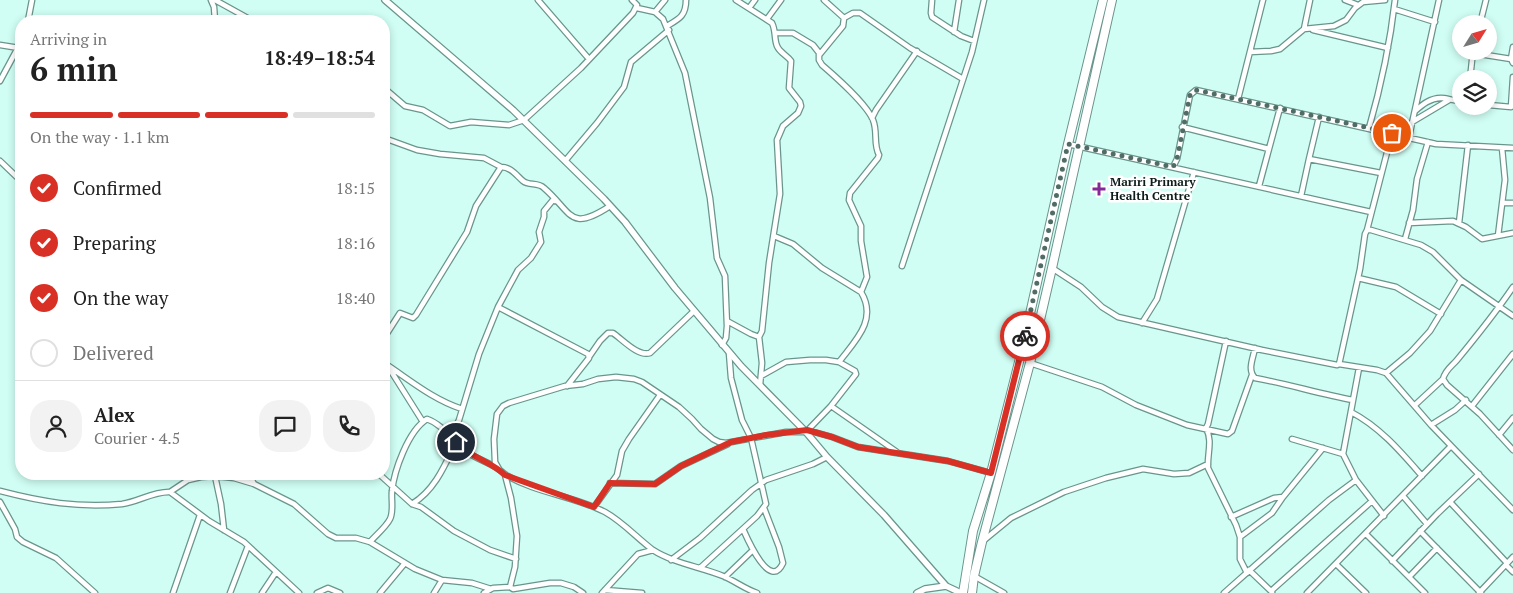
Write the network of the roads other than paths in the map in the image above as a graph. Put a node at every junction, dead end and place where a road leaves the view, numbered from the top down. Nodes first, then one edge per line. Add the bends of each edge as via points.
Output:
1 (32, 0) edge
2 (211, 0) edge
3 (215, 0) edge
4 (385, 0) edge
5 (538, 0) edge
6 (632, 0) edge
7 (641, 0) edge
8 (665, 0) edge
9 (686, 0) edge
10 (736, 0) edge
11 (754, 0) edge
12 (781, 0) edge
13 (824, 0) edge
14 (932, 0) edge
15 (959, 0) edge
16 (984, 0) edge
17 (1102, 0) edge
18 (1112, 0) edge
19 (1263, 0) edge
20 (1310, 0) edge
21 (1345, 0) edge
22 (1385, 0) edge
23 (1395, 0) edge
24 (1439, 0) edge
25 (1486, 0) edge
26 (1356, 4) edge
27 (637, 6) junction
28 (749, 8) junction
29 (1394, 9) junction
30 (655, 12) junction
31 (29, 15) edge
32 (215, 15) edge
33 (242, 15) edge
34 (1482, 15) edge
35 (844, 18) junction
36 (768, 19) junction
37 (1434, 22) junction
38 (668, 28) junction
39 (1307, 29) junction
40 (954, 32) junction
41 (776, 33) junction
42 (974, 41) junction
43 (0, 45) edge
44 (15, 45) edge
45 (1513, 47) edge
46 (1388, 48) junction
47 (917, 51) junction
48 (1250, 52) junction
49 (15, 54) edge
50 (819, 54) junction
51 (1498, 58) edge
52 (589, 59) junction
53 (1512, 61) edge
54 (1513, 77) edge
55 (963, 79) junction
56 (0, 81) edge
57 (390, 93) edge
58 (1238, 99) junction
59 (1449, 100) joint
60 (1497, 105) edge
61 (1512, 106) edge
62 (1280, 108) junction
63 (1415, 111) junction
64 (1319, 117) junction
65 (872, 118) junction
66 (524, 120) junction
67 (1412, 122) junction
68 (1182, 127) junction
69 (1369, 128) junction
70 (1392, 133) junction
71 (1409, 137) junction
72 (390, 140) edge
73 (1428, 142) junction
74 (1068, 144) junction
75 (1468, 146) junction
76 (1079, 147) junction
77 (1502, 148) junction
78 (1513, 148) edge
79 (1269, 149) junction
80 (1310, 159) junction
81 (0, 161) edge
82 (565, 161) junction
83 (501, 167) junction
84 (1173, 167) junction
85 (1194, 172) junction
86 (1381, 173) junction
87 (15, 175) edge
88 (1259, 186) junction
89 (1301, 196) junction
90 (556, 201) junction
91 (1513, 202) edge
92 (1503, 203) junction
93 (610, 206) junction
94 (1371, 212) junction
95 (1409, 223) junction
96 (1458, 223) junction
97 (1367, 230) junction
98 (1513, 233) edge
99 (774, 236) junction
100 (1498, 236) junction
101 (1405, 239) junction
102 (902, 266) dead end
103 (1052, 268) junction
104 (1358, 278) junction
105 (1461, 280) junction
106 (1513, 287) edge
107 (861, 292) junction
108 (1500, 306) junction
109 (498, 308) junction
110 (694, 311) junction
111 (1441, 314) junction
112 (1513, 316) edge
113 (726, 321) junction
114 (1142, 323) junction
115 (390, 329) edge
116 (759, 337) junction
117 (1226, 341) junction
118 (722, 345) junction
119 (1255, 348) junction
120 (729, 353) junction
121 (1513, 354) edge
122 (589, 357) junction
123 (839, 362) junction
124 (1030, 363) junction
125 (1339, 364) junction
126 (390, 368) edge
127 (1359, 368) junction
128 (390, 371) edge
129 (1386, 374) junction
130 (1252, 375) junction
131 (761, 376) junction
132 (1443, 378) junction
133 (760, 385) junction
134 (567, 386) junction
135 (660, 395) junction
136 (1353, 400) junction
137 (1466, 400) junction
138 (831, 406) junction
139 (1416, 406) junction
140 (1472, 406) junction
141 (462, 409) junction
142 (1351, 412) junction
143 (1513, 418) edge
144 (423, 422) junction
145 (1431, 425) junction
146 (1206, 428) junction
147 (806, 431) junction
148 (1499, 435) junction
149 (451, 436) junction
150 (751, 438) junction
151 (1292, 439) dead end
152 (456, 442) junction
153 (731, 442) junction
154 (1451, 446) junction
155 (1323, 448) junction
156 (1513, 450) edge
157 (900, 454) junction
158 (1343, 454) junction
159 (827, 457) junction
160 (1208, 464) junction
161 (498, 469) junction
162 (991, 473) junction
163 (1479, 474) junction
164 (505, 475) junction
165 (1422, 476) junction
166 (188, 480) edge
167 (216, 480) edge
168 (241, 480) edge
169 (252, 480) edge
170 (385, 480) edge
171 (1356, 480) junction
172 (610, 483) junction
173 (762, 483) junction
174 (254, 484) junction
175 (392, 487) junction
176 (0, 491) edge
177 (170, 492) junction
178 (1403, 496) junction
179 (1283, 497) junction
180 (1372, 501) junction
181 (0, 502) edge
182 (1450, 502) junction
183 (412, 504) junction
184 (594, 507) junction
185 (764, 508) junction
186 (1513, 510) edge
187 (200, 515) junction
188 (1384, 516) junction
189 (1231, 517) junction
190 (1426, 524) junction
191 (743, 529) junction
192 (224, 530) junction
193 (1420, 531) junction
194 (1366, 534) junction
195 (1240, 537) junction
196 (370, 542) junction
197 (982, 542) junction
198 (248, 546) junction
199 (1437, 548) junction
200 (653, 550) junction
201 (752, 550) junction
202 (1513, 556) edge
203 (516, 559) junction
204 (671, 560) junction
205 (1392, 561) junction
206 (405, 563) junction
207 (1336, 564) junction
208 (1506, 564) junction
209 (700, 568) junction
210 (276, 572) junction
211 (1248, 572) junction
212 (1513, 572) edge
213 (974, 576) junction
214 (725, 577) junction
215 (1409, 577) junction
216 (442, 580) junction
217 (572, 586) junction
218 (946, 586) junction
219 (510, 587) junction
220 (491, 589) junction
221 (748, 591) edge
222 (603, 592) edge
223 (1272, 592) edge
224 (1423, 592) edge
225 (95, 593) edge
226 (173, 593) edge
227 (230, 593) edge
228 (262, 593) edge
229 (299, 593) edge
230 (317, 593) edge
231 (340, 593) edge
232 (380, 593) edge
233 (434, 593) edge
234 (484, 593) edge
235 (570, 593) edge
236 (583, 593) edge
237 (642, 593) edge
238 (758, 593) edge
239 (917, 593) edge
240 (962, 593) edge
241 (972, 593) edge
242 (1004, 593) edge
243 (1224, 593) edge
244 (1308, 593) edge
245 (1366, 593) edge
246 (1480, 593) edge

1 - 31 street
2 - 32 street
3 - 33 street
4 - 66 street
5 - 52 street
6 - 27 street
7 - 27 street
8 - 30 street
9 - 38 street via 682,17
10 - 28 street
11 - 28 street
12 - 36 street
13 - 35 street
14 - 40 street via 932,16
15 - 40 street
16 - 42 street
17 - 74 highway
18 - 76 highway
19 - 48 street
20 - 39 street
21 - 26 street
22 - 26 street
23 - 29 street
24 - 37 street
25 - 34 street
26 - 39 street via 1346,20 1334,26
27 - 30 street
27 - 52 street
28 - 36 street
29 - 37 street
29 - 46 street
30 - 38 street
35 - 47 street via 860,13
35 - 50 street via 843,26
36 - 41 street
37 - 63 street
38 - 82 street via 631,62 624,87
38 - 113 street via 685,73 704,164 717,258 725,276
39 - 46 street
39 - 48 street via 1280,49
40 - 42 street
41 - 50 street via 793,33 813,45
41 - 99 street via 776,44 790,58 789,88 801,106 798,114 783,126 777,140 781,186
42 - 55 street
43 - 44 street
45 - 53 street
46 - 69 street
47 - 55 street
47 - 65 street
48 - 58 street
49 - 56 street
50 - 65 street via 822,65
51 - 53 street
52 - 66 street
54 - 61 street
55 - 102 street
57 - 66 street via 405,106 423,110 450,126 471,122 509,125
58 - 62 street
58 - 68 street via 1196,90 1190,95
59 - 63 street via 1431,100
59 - 67 street
60 - 61 street
62 - 64 street
62 - 79 street
63 - 67 street
64 - 69 street
64 - 80 street
65 - 107 street via 879,154 850,193 849,200 861,231 866,278
66 - 82 street
67 - 71 street
68 - 79 street
68 - 84 street
69 - 70 street
70 - 71 street
70 - 86 street
71 - 73 street
72 - 83 street via 417,150 484,158
73 - 75 street
73 - 95 street
74 - 76 street
74 - 162 highway
75 - 77 street
75 - 96 street
76 - 84 street
76 - 103 highway
77 - 78 street
77 - 92 street
79 - 88 street
80 - 86 street
80 - 89 street
81 - 87 street
82 - 93 street
83 - 90 street via 512,171 526,183 543,186
83 - 115 street via 476,206 467,232 416,316 413,318 400,313
84 - 85 street
85 - 88 street
85 - 114 street via 1157,299
86 - 94 street
88 - 89 street
89 - 94 street
90 - 93 street via 571,216 580,219
90 - 109 street via 553,200 544,211 541,242 518,270
91 - 92 street
92 - 100 street
93 - 110 street
94 - 97 street
95 - 96 street
95 - 101 street
96 - 100 street via 1482,239
97 - 101 street
97 - 104 street
98 - 100 street
99 - 107 street via 793,244 822,268
99 - 116 street
101 - 105 street via 1433,252
103 - 114 street via 1118,317
103 - 124 highway
104 - 111 street via 1396,287
104 - 125 street
105 - 108 street
105 - 111 street
106 - 108 street
107 - 123 street via 867,304 867,321
108 - 112 street
108 - 132 street
109 - 122 street
109 - 141 street
110 - 118 street
110 - 122 street via 650,353 639,352 613,333 608,333
111 - 129 street via 1430,331
113 - 116 street
113 - 118 street via 726,338
114 - 117 street
116 - 131 street
117 - 119 street
117 - 146 street
118 - 120 street
119 - 125 street
119 - 130 street
120 - 133 street
120 - 150 street via 740,414
121 - 140 street
122 - 134 street
123 - 131 street via 786,362
123 - 138 street via 856,374
124 - 146 street via 1102,388 1187,425 1202,430
124 - 197 highway
125 - 127 street
126 - 141 street via 436,398
127 - 129 street
127 - 136 street
128 - 144 street
129 - 139 street
130 - 136 street
130 - 146 street via 1232,431 1228,434
131 - 133 street
132 - 137 street
132 - 139 street
133 - 147 street
134 - 135 street via 607,378 634,379
134 - 161 street via 503,406 497,414 494,439
135 - 153 street via 713,440
135 - 172 street via 622,451 617,475
136 - 142 street
137 - 140 street
137 - 145 street
138 - 147 street
138 - 157 street
139 - 145 street
140 - 148 street
141 - 149 street
142 - 158 street
142 - 165 street via 1387,437
143 - 148 street
144 - 149 street via 433,422
144 - 175 street via 396,468
145 - 154 street
146 - 160 street via 1209,435
147 - 150 street
147 - 157 street via 858,447
147 - 159 street
148 - 156 street
149 - 152 street
150 - 153 street
150 - 173 street
151 - 155 street
152 - 161 street via 474,457
152 - 183 street via 432,488
153 - 172 street via 681,466 655,484
154 - 163 street
154 - 165 street
155 - 158 street
155 - 179 street
157 - 162 street via 948,461
158 - 171 street
159 - 173 street
159 - 218 street
160 - 189 street
160 - 197 street via 1189,473 1143,469 1064,492 1011,518
161 - 164 street
162 - 240 highway via 973,531
163 - 182 street
163 - 186 street
164 - 184 street
164 - 203 street via 516,524
165 - 178 street
166 - 177 street
167 - 192 street
168 - 174 street
169 - 174 street
170 - 175 street
171 - 180 street
171 - 211 street
172 - 184 street
173 - 185 street
173 - 204 street
174 - 196 street via 294,504 336,538
175 - 183 street
175 - 196 street via 390,518
176 - 177 street via 76,506 123,504
177 - 187 street
178 - 188 street
178 - 190 street
179 - 189 street
179 - 195 street via 1272,513
180 - 188 street
180 - 223 street
181 - 225 street via 17,537 56,558
182 - 190 street
182 - 208 street
183 - 203 street via 478,544
184 - 200 street
185 - 191 street
185 - 201 street via 779,547 782,566 772,571 758,560
187 - 192 street
187 - 226 street
188 - 194 street
189 - 195 street
190 - 193 street
191 - 201 street
191 - 209 street
192 - 198 street
193 - 199 street
193 - 205 street
194 - 205 street
194 - 207 street
195 - 211 street via 1240,559
196 - 206 street
197 - 213 highway
198 - 210 street
198 - 227 street
199 - 215 street
199 - 246 street
200 - 204 street
200 - 222 street via 638,554
201 - 214 street
202 - 208 street
203 - 219 street
204 - 209 street
205 - 215 street
206 - 216 street
206 - 232 street
207 - 244 street
207 - 245 street
208 - 212 street
208 - 246 street
209 - 214 street
210 - 228 street
210 - 229 street
211 - 223 street
211 - 243 street
213 - 241 highway
213 - 242 street
214 - 221 street
215 - 224 street
216 - 220 street
216 - 233 street
217 - 219 street via 550,583
217 - 235 street
217 - 236 street
218 - 239 street
218 - 240 street
219 - 220 street
220 - 234 street
221 - 238 street
222 - 237 street
230 - 231 street via 328,588

